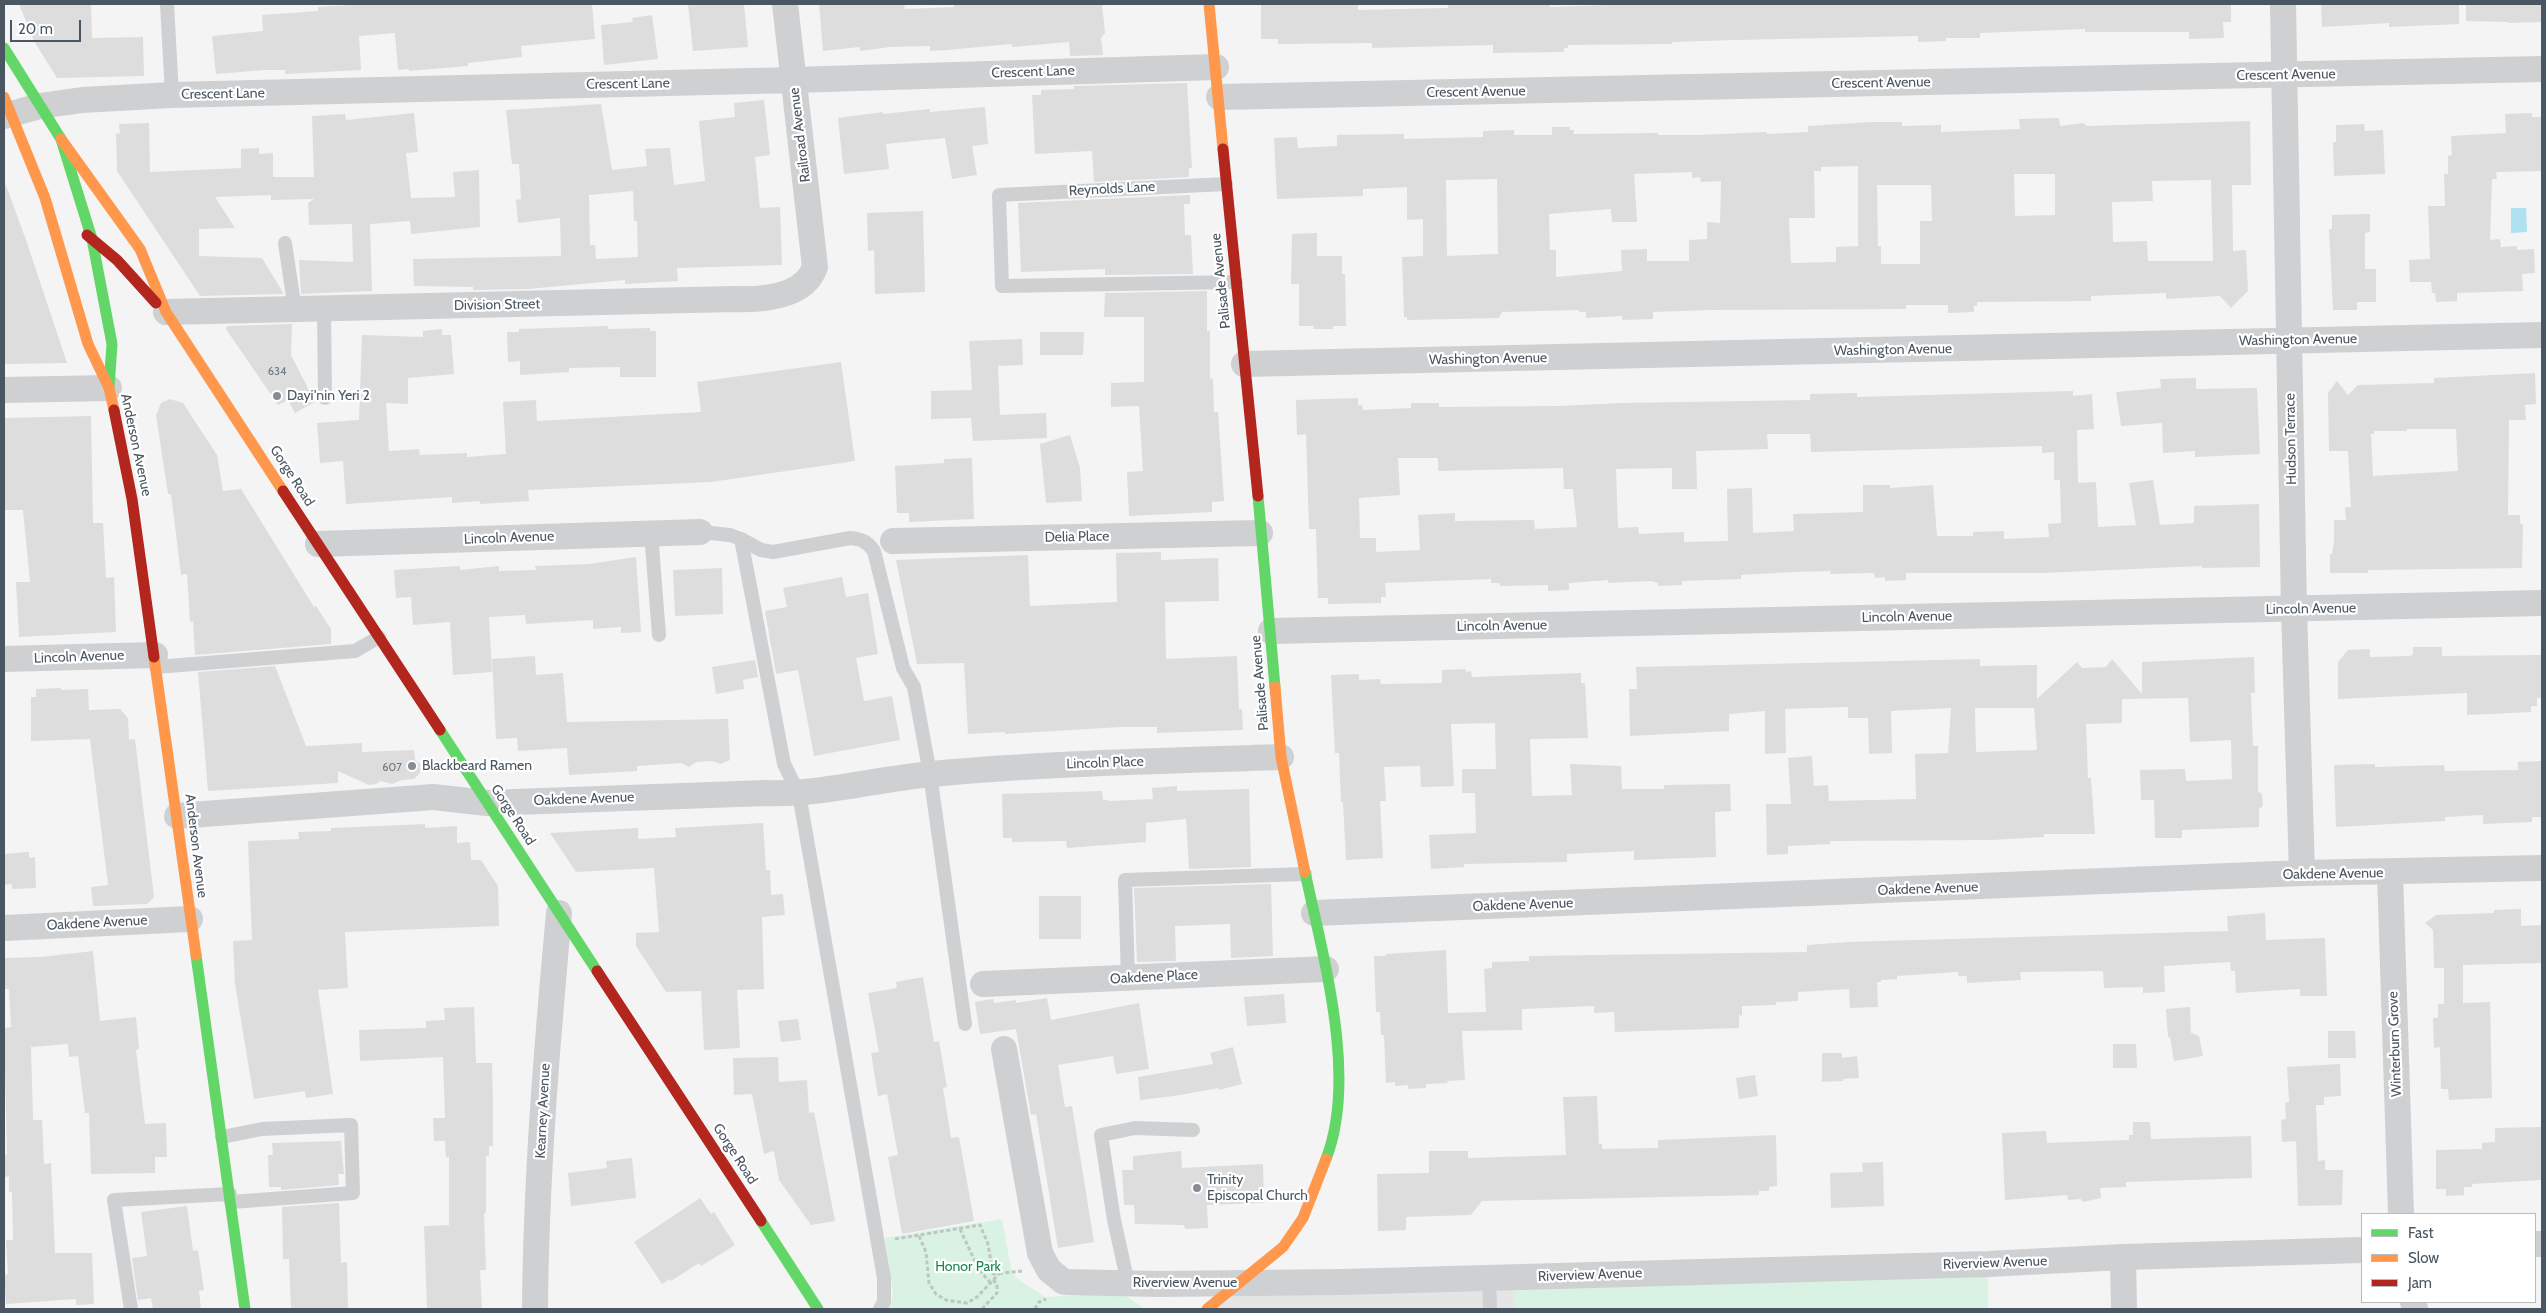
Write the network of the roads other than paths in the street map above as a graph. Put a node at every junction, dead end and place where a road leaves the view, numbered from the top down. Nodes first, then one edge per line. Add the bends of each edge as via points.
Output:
1 (167, 4) edge
2 (785, 4) edge
3 (1209, 4) edge
4 (2283, 4) edge
5 (4, 48) edge
6 (1216, 66) junction
7 (2542, 69) edge
8 (2284, 75) junction
9 (793, 80) junction
10 (172, 95) junction
11 (1220, 97) junction
12 (40, 106) junction
13 (6, 109) edge
14 (61, 139) junction
15 (1226, 184) junction
16 (45, 198) junction
17 (92, 239) junction
18 (285, 243) dead end
19 (815, 267) joint
20 (1236, 282) junction
21 (324, 309) junction
22 (295, 310) junction
23 (166, 312) junction
24 (2542, 335) edge
25 (2289, 341) junction
26 (1244, 364) junction
27 (108, 388) junction
28 (4, 390) edge
29 (325, 398) dead end
30 (700, 532) joint
31 (651, 533) junction
32 (1260, 533) junction
33 (741, 539) junction
34 (893, 542) dead end
35 (318, 544) junction
36 (2542, 603) edge
37 (2294, 609) junction
38 (1271, 631) junction
39 (659, 634) dead end
40 (379, 637) junction
41 (4, 659) edge
42 (156, 661) junction
43 (1281, 757) junction
44 (930, 774) junction
45 (799, 794) junction
46 (486, 802) junction
47 (177, 816) junction
48 (2542, 868) edge
49 (2302, 873) junction
50 (2390, 873) junction
51 (1304, 874) junction
52 (559, 913) junction
53 (1314, 913) junction
54 (190, 919) junction
55 (4, 928) edge
56 (1326, 969) junction
57 (1128, 978) junction
58 (983, 984) dead end
59 (966, 1024) dead end
60 (1004, 1048) dead end
61 (1193, 1130) dead end
62 (222, 1137) junction
63 (231, 1198) junction
64 (2401, 1213) edge
65 (2361, 1250) edge
66 (2123, 1258) junction
67 (1490, 1278) junction
68 (1241, 1282) junction
69 (1128, 1283) junction
70 (131, 1309) edge
71 (245, 1309) edge
72 (535, 1309) edge
73 (818, 1309) edge
74 (880, 1309) edge
75 (1207, 1309) edge
76 (1490, 1309) edge
77 (2124, 1309) edge

1 - 10 lane
2 - 9 street, Railroad Avenue
3 - 6 main road, Palisade Avenue
4 - 8 street, Hudson Terrace
5 - 12 main road, Anderson Avenue
6 - 9 street, Crescent Lane
6 - 11 main road, Palisade Avenue
7 - 8 street, Crescent Avenue
8 - 11 street, Crescent Avenue
8 - 25 street, Hudson Terrace
9 - 10 street, Crescent Lane
9 - 19 street, Railroad Avenue
10 - 12 street, Crescent Lane
11 - 15 main road, Palisade Avenue
12 - 13 street, Crescent Lane
12 - 14 main road, Anderson Avenue
13 - 16 main road, Anderson Avenue via 26,148
14 - 17 main road, Anderson Avenue
14 - 23 main road, Gorge Road via 140,249
15 - 20 main road, Palisade Avenue
15 - 20 lane, Reynolds Lane via 999,194 1002,286
16 - 17 main road, Gorge Road
16 - 27 main road, Anderson Avenue via 88,344
17 - 23 main road, Gorge Road via 117,260
17 - 27 main road, Anderson Avenue via 112,344
18 - 22 lane
19 - 21 street, Division Street via 812,277 795,291 755,300
20 - 26 main road, Palisade Avenue
21 - 22 street, Division Street
21 - 29 lane
22 - 23 street, Division Street
23 - 35 main road, Gorge Road
24 - 25 street, Washington Avenue
25 - 26 street, Washington Avenue
25 - 37 street, Hudson Terrace
26 - 32 main road, Palisade Avenue
27 - 28 street
27 - 42 main road, Anderson Avenue via 132,499
30 - 31 street, Lincoln Avenue
30 - 33 lane
31 - 35 street, Lincoln Avenue
31 - 39 lane
32 - 34 street, Delia Place
32 - 38 main road, Palisade Avenue
33 - 44 lane via 773,552 850,538 869,544 874,551 903,668 914,687
33 - 45 lane via 784,764
35 - 40 main road, Gorge Road
36 - 37 street, Lincoln Avenue
37 - 38 street, Lincoln Avenue
37 - 49 street, Hudson Terrace
38 - 43 main road, Palisade Avenue
40 - 42 lane via 355,650
40 - 46 main road, Gorge Road
41 - 42 street, Lincoln Avenue
42 - 47 main road, Anderson Avenue
43 - 44 street, Lincoln Place via 1026,766
43 - 51 main road, Palisade Avenue
44 - 45 street, Oakdene Avenue
44 - 59 lane
45 - 46 street, Oakdene Avenue
45 - 74 lane via 884,1278 884,1302
46 - 47 street, Oakdene Avenue via 433,797
46 - 52 main road, Gorge Road
47 - 54 main road, Anderson Avenue
48 - 50 street, Oakdene Avenue
49 - 50 street, Oakdene Avenue
49 - 53 street, Oakdene Avenue
50 - 64 street, Winterburn Grove
51 - 53 main road, Palisade Avenue
51 - 57 lane via 1126,880
52 - 72 street, Kearney Avenue via 544,1079
52 - 73 main road, Gorge Road
53 - 56 main road, Palisade Avenue
54 - 55 street, Oakdene Avenue
54 - 62 main road, Anderson Avenue
56 - 57 street, Oakdene Place
56 - 68 main road, Palisade Avenue via 1340,1062 1340,1105 1330,1149 1303,1218 1283,1247
57 - 58 street, Oakdene Place
60 - 69 street, Riverview Avenue via 1040,1253 1047,1267 1064,1282
61 - 69 lane via 1135,1128 1101,1135
62 - 63 main road, Anderson Avenue
62 - 63 lane via 262,1129 351,1125 353,1193
63 - 70 lane via 114,1200
63 - 71 main road, Anderson Avenue
65 - 66 street, Riverview Avenue
66 - 67 street, Riverview Avenue
66 - 77 street
67 - 68 street, Riverview Avenue
67 - 76 lane
68 - 69 street, Riverview Avenue
68 - 75 main road, Palisade Avenue

